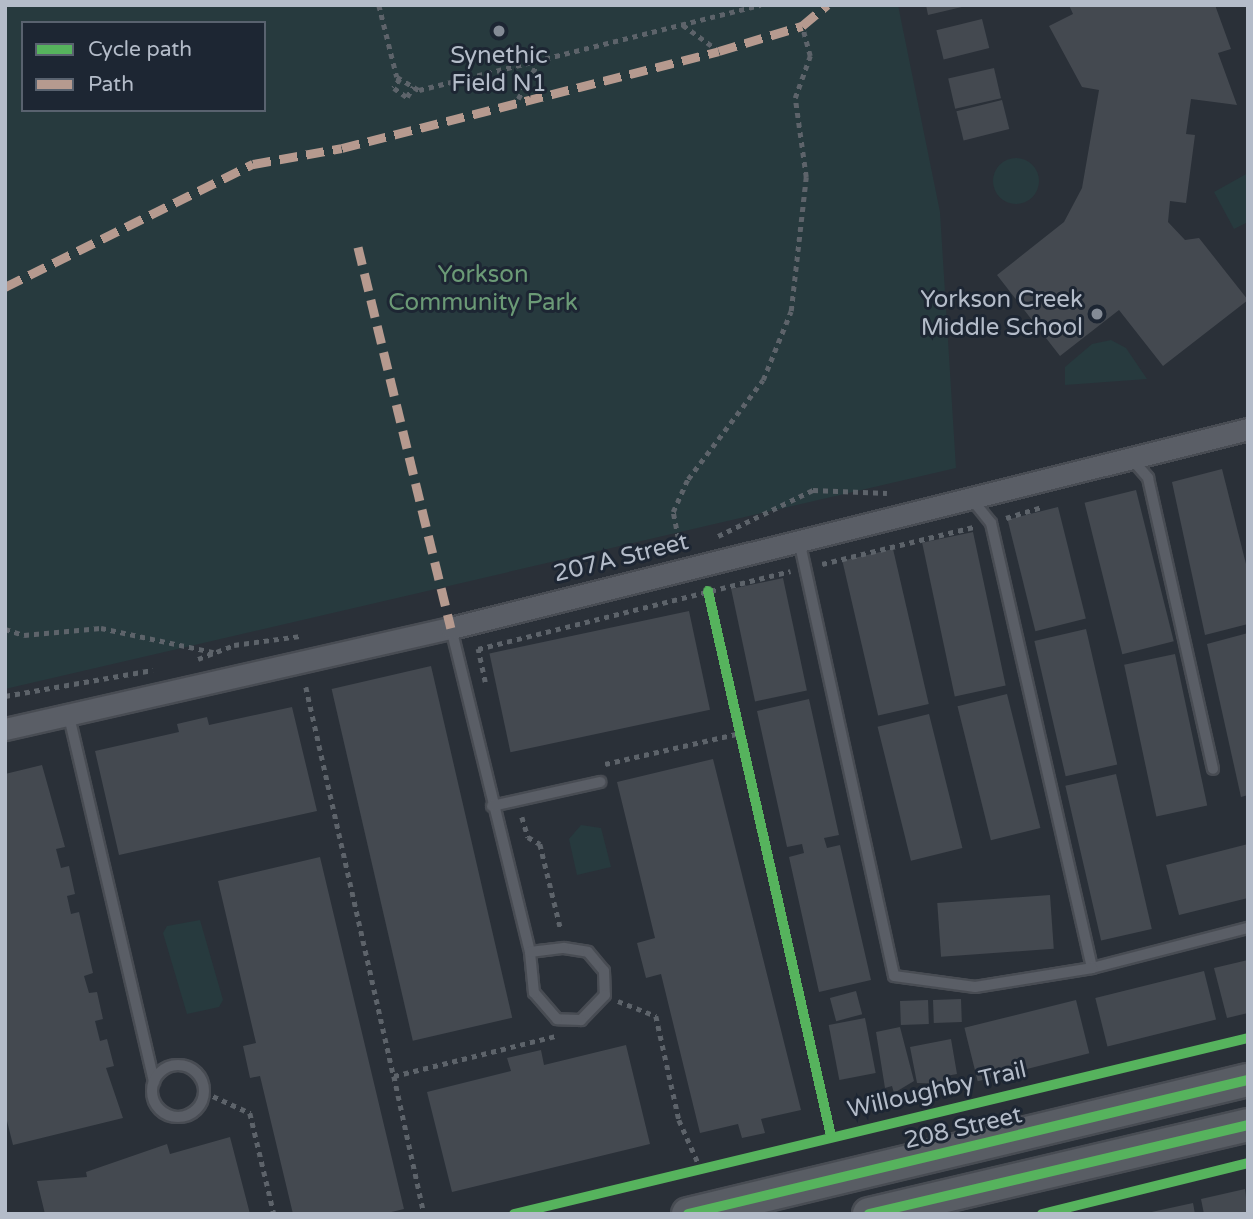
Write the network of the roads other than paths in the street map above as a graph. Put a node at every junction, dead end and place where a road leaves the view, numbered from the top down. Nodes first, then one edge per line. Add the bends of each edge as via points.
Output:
1 (1248, 429) edge
2 (1128, 455) junction
3 (970, 497) junction
4 (799, 540) junction
5 (451, 628) junction
6 (68, 712) junction
7 (5, 729) edge
8 (1213, 769) dead end
9 (600, 782) dead end
10 (492, 806) junction
11 (1248, 928) edge
12 (530, 951) junction
13 (1092, 968) junction
14 (1248, 1080) edge
15 (154, 1082) junction
16 (1248, 1125) edge
17 (688, 1214) edge
18 (869, 1214) edge

1 - 2 street, 207A Street
2 - 3 street, 207A Street
2 - 8 lane via 1149,478
3 - 4 street, 207A Street
3 - 13 lane via 991,523
4 - 5 street, 207A Street
4 - 13 lane via 894,976 975,988
5 - 6 street, 207A Street
5 - 10 lane
6 - 7 street, 207A Street
6 - 15 lane
9 - 10 lane
10 - 12 lane
11 - 13 lane
12 - 12 lane via 588,953 604,971 605,995 581,1020 547,1013 534,993
14 - 17 main road, 208 Street
15 - 15 lane via 164,1070 187,1067 200,1077 204,1093 197,1109 173,1116 158,1107
16 - 18 main road

